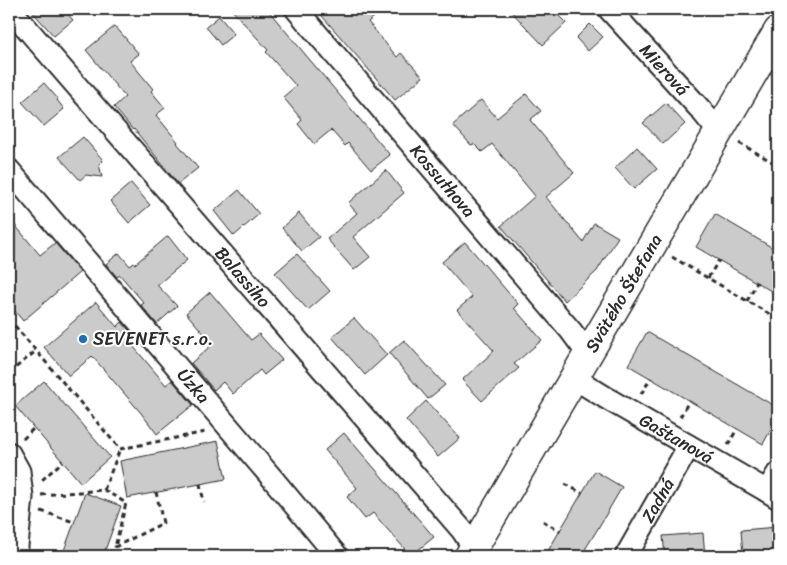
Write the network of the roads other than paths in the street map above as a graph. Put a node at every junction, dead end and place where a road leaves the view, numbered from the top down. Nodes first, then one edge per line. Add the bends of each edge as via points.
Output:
1 (10, 9) edge
2 (296, 9) edge
3 (609, 9) edge
4 (775, 45) edge
5 (719, 132) junction
6 (9, 170) edge
7 (588, 354) junction
8 (574, 378) junction
9 (689, 446) junction
10 (13, 448) edge
11 (778, 472) edge
12 (773, 494) edge
13 (472, 552) edge
14 (16, 556) edge
15 (337, 556) edge
16 (626, 556) edge

1 - 13 street, Balassiho via 455,522
2 - 7 street, Kossuthova
3 - 5 street, Mierová
4 - 5 street, Svätého Štefana
5 - 7 street, Svätého Štefana
6 - 15 street, Úzka
7 - 8 street, Svätého Štefana
8 - 9 street, Gaštanová
8 - 13 street, Svätého Štefana
9 - 12 street, Gaštanová
9 - 16 street, Zadná
10 - 14 street via 20,471 22,497
11 - 12 street

